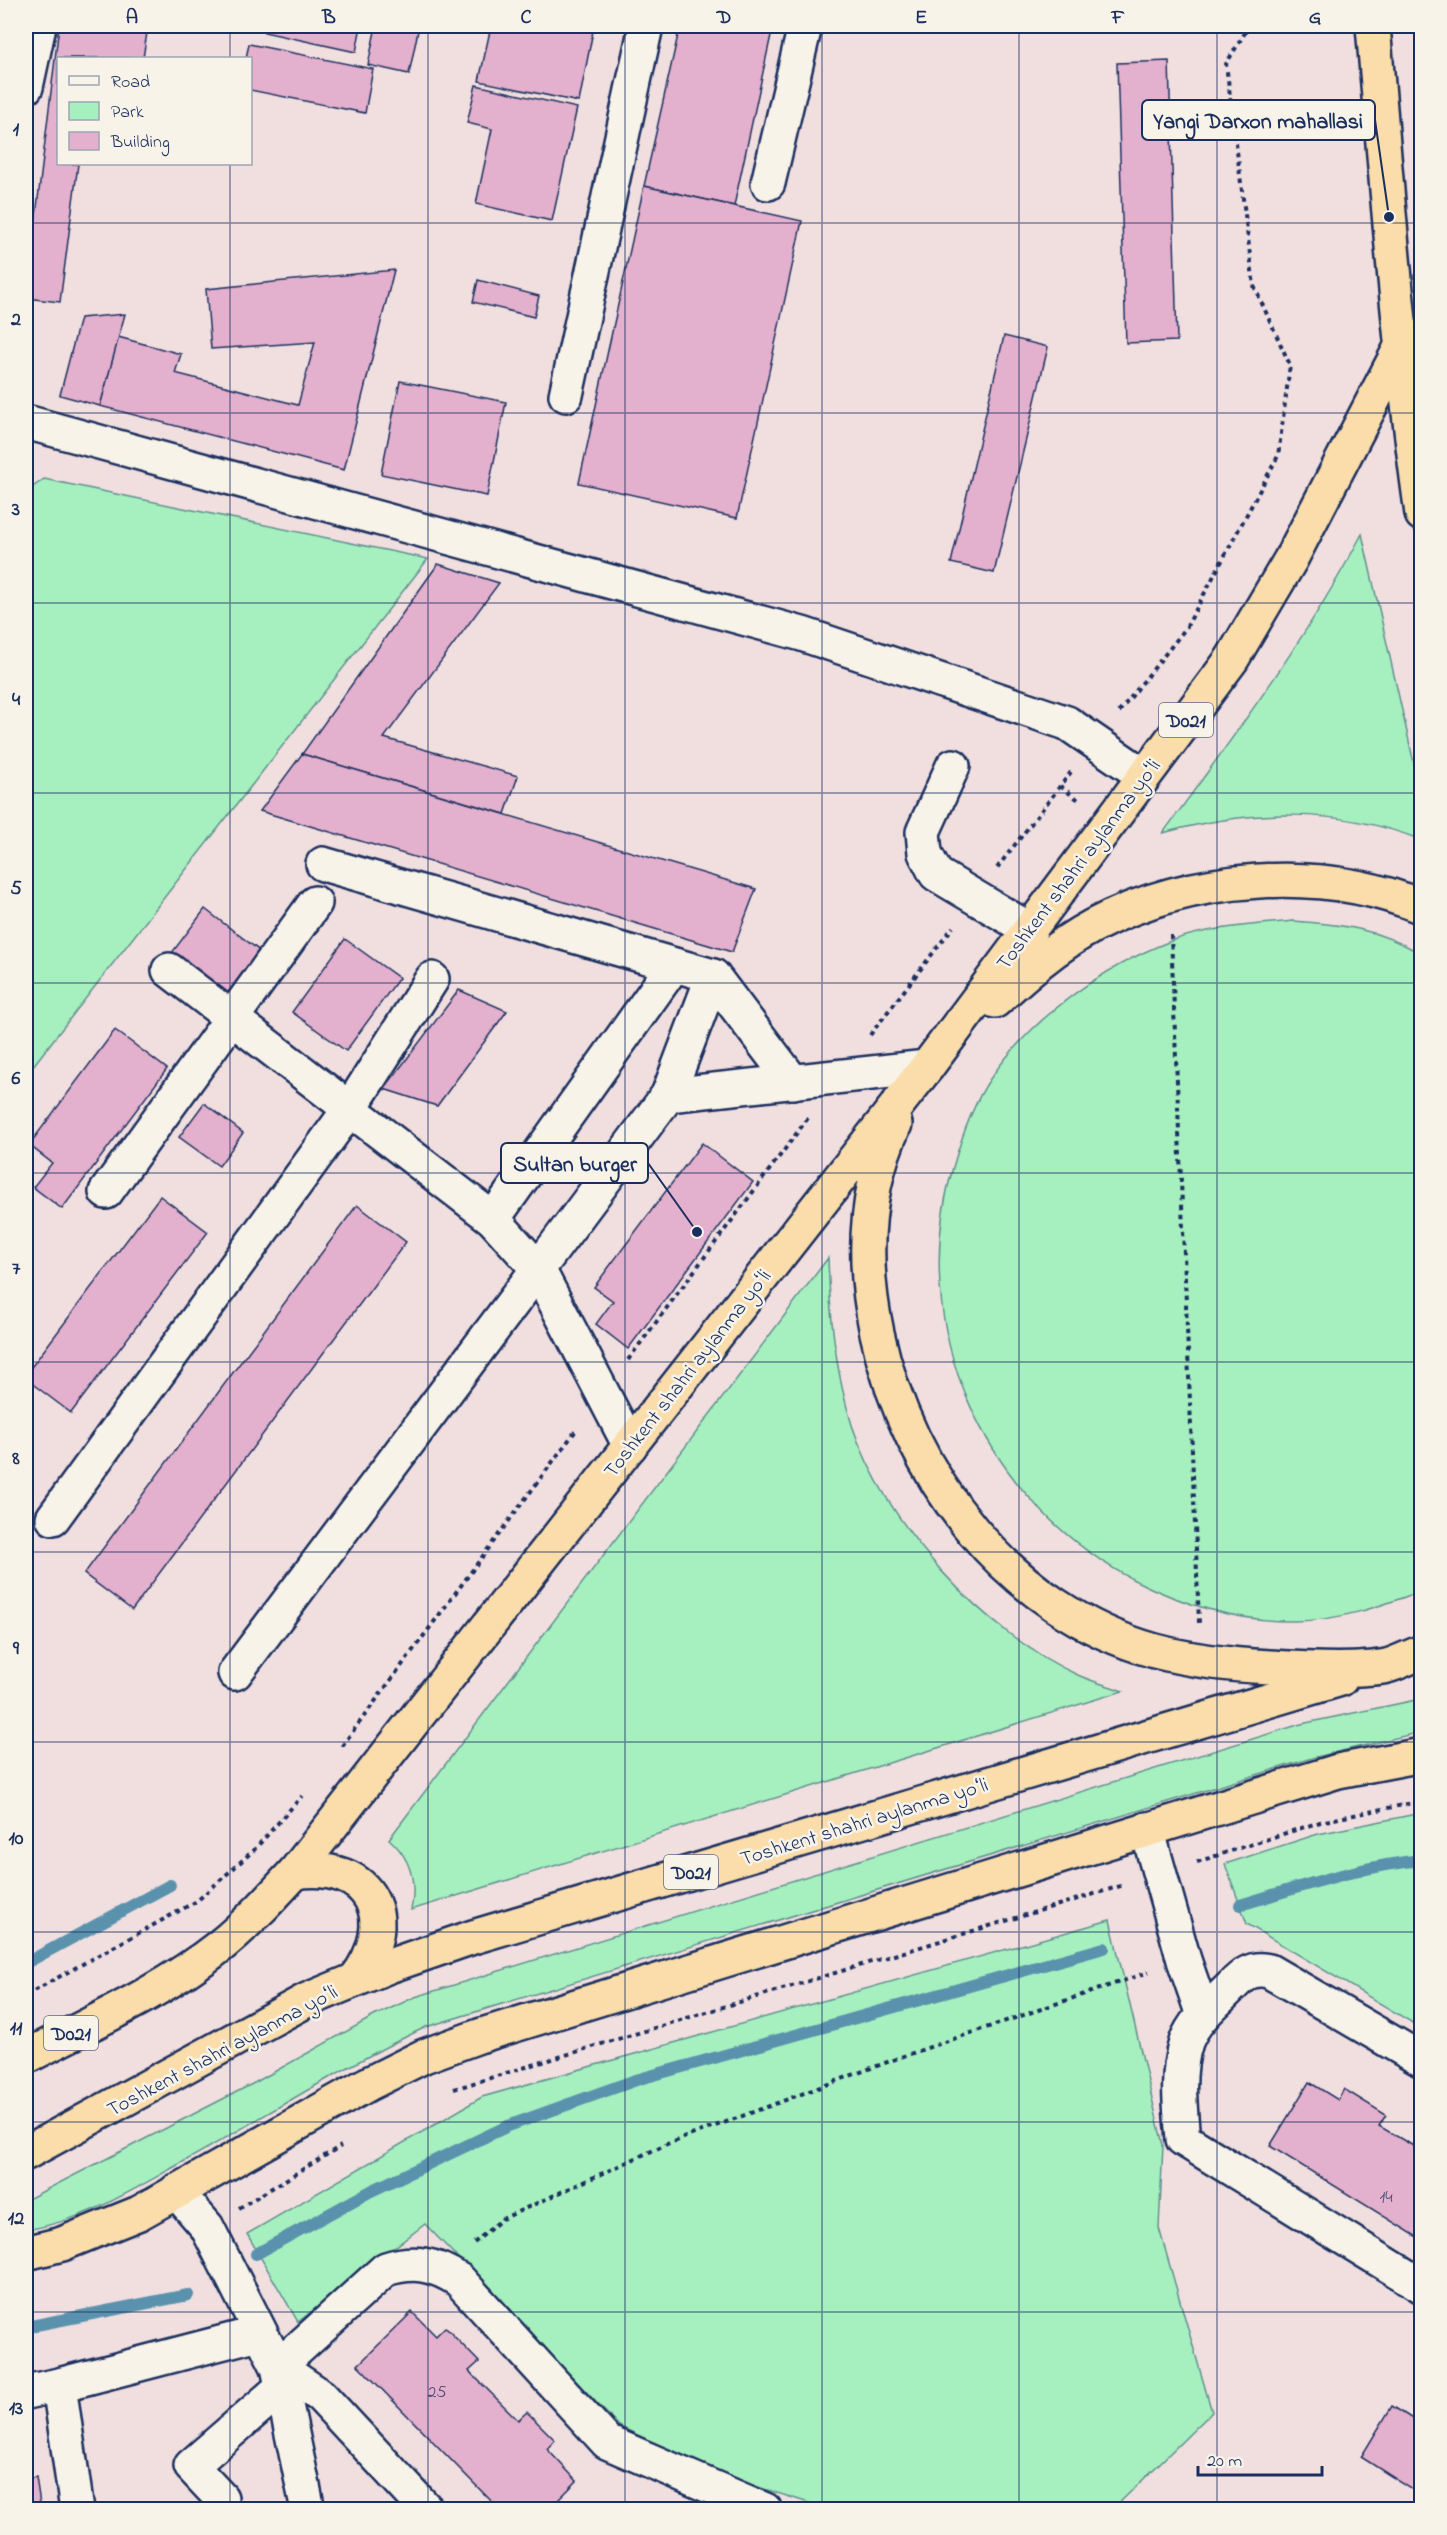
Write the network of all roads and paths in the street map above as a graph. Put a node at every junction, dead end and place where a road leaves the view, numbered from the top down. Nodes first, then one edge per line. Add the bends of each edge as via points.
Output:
1 (39, 26) edge
2 (646, 26) edge
3 (805, 26) edge
4 (1373, 26) edge
5 (26, 87) edge
6 (768, 183) dead end
7 (1402, 345) junction
8 (567, 395) dead end
9 (26, 422) edge
10 (1422, 514) edge
11 (953, 766) dead end
12 (1143, 775) junction
13 (1060, 786) dead end
14 (1108, 824) junction
15 (323, 864) dead end
16 (1169, 896) junction
17 (315, 903) dead end
18 (1422, 907) edge
19 (1029, 930) junction
20 (674, 965) junction
21 (169, 970) dead end
22 (713, 976) junction
23 (432, 979) dead end
24 (232, 1018) junction
25 (927, 1067) junction
26 (793, 1082) junction
27 (668, 1095) junction
28 (349, 1110) junction
29 (106, 1192) dead end
30 (493, 1219) junction
31 (538, 1269) junction
32 (630, 1446) junction
33 (53, 1518) dead end
34 (1422, 1652) edge
35 (1422, 1659) edge
36 (1200, 1660) junction
37 (1387, 1666) junction
38 (235, 1672) dead end
39 (1422, 1755) edge
40 (1422, 1801) edge
41 (1147, 1829) junction
42 (294, 1872) junction
43 (1159, 1874) junction
44 (1184, 1960) junction
45 (355, 1980) junction
46 (1203, 2015) junction
47 (26, 2057) edge
48 (1422, 2060) edge
49 (444, 2092) dead end
50 (348, 2141) dead end
51 (26, 2153) edge
52 (176, 2192) junction
53 (207, 2227) junction
54 (26, 2253) edge
55 (443, 2270) junction
56 (1422, 2286) edge
57 (259, 2333) junction
58 (280, 2377) junction
59 (59, 2385) junction
60 (26, 2392) edge
61 (221, 2498) dead end
62 (406, 2503) edge
63 (77, 2510) edge
64 (308, 2510) edge
65 (765, 2510) edge

1 - 5 street
2 - 8 street
3 - 6 street
4 - 7 highway
7 - 10 highway
7 - 12 highway, Toshkent shahri aylanma yoʻli / D021 via 1291,559 1232,659
9 - 12 street via 802,634 1067,723
11 - 19 street via 923,832 925,854 936,874
12 - 14 highway, Toshkent shahri aylanma yoʻli / D021
13 - 14 path
14 - 19 highway, Toshkent shahri aylanma yoʻli / D021
15 - 20 street
16 - 18 highway, Toshkent shahri aylanma yoʻli / D021 via 1239,883 1307,882 1377,892
16 - 25 highway, Toshkent shahri aylanma yoʻli / D021 via 1110,918 1055,950 986,1009
16 - 36 path
17 - 24 street
19 - 25 highway, Toshkent shahri aylanma yoʻli / D021
20 - 22 street
20 - 30 street
21 - 24 street
22 - 26 street
22 - 27 street
23 - 28 street
24 - 28 street
24 - 29 street
25 - 26 street
25 - 32 highway, Toshkent shahri aylanma yoʻli / D021
25 - 36 highway, Toshkent shahri aylanma yoʻli / D021 via 907,1098 882,1159 867,1243 867,1271 881,1351 908,1431 935,1481 969,1527 1029,1584 1075,1616 1110,1633 1154,1650
26 - 27 street
27 - 31 street
28 - 30 street
28 - 33 street
30 - 31 street
31 - 32 street
31 - 38 street
32 - 42 highway, Toshkent shahri aylanma yoʻli / D021
34 - 37 highway, Toshkent shahri aylanma yoʻli / D021
35 - 37 highway, Toshkent shahri aylanma yoʻli / D021
36 - 37 highway, Toshkent shahri aylanma yoʻli / D021 via 1296,1668
37 - 45 highway, Toshkent shahri aylanma yoʻli / D021 via 473,1937
39 - 41 highway via 1338,1771
40 - 43 path via 1320,1822
41 - 43 street
41 - 52 highway via 424,2056
42 - 45 highway via 337,1873 357,1884 372,1900 378,1920 376,1940
42 - 47 highway, Toshkent shahri aylanma yoʻli / D021 via 219,1947 168,1982
43 - 44 street
43 - 49 path
44 - 46 street
44 - 55 path via 901,2057 667,2144 502,2219
45 - 51 highway, Toshkent shahri aylanma yoʻli / D021 via 307,2000
46 - 48 street via 1245,1973 1258,1968
46 - 56 street via 1186,2041 1179,2092 1183,2139
50 - 53 path
52 - 53 street
52 - 54 highway via 101,2230
53 - 57 street
55 - 58 street via 403,2264 386,2269
55 - 65 street via 459,2280 607,2442
57 - 58 street
57 - 59 street
58 - 61 street via 191,2466
58 - 62 street via 321,2396
58 - 64 street
59 - 60 street
59 - 63 street

